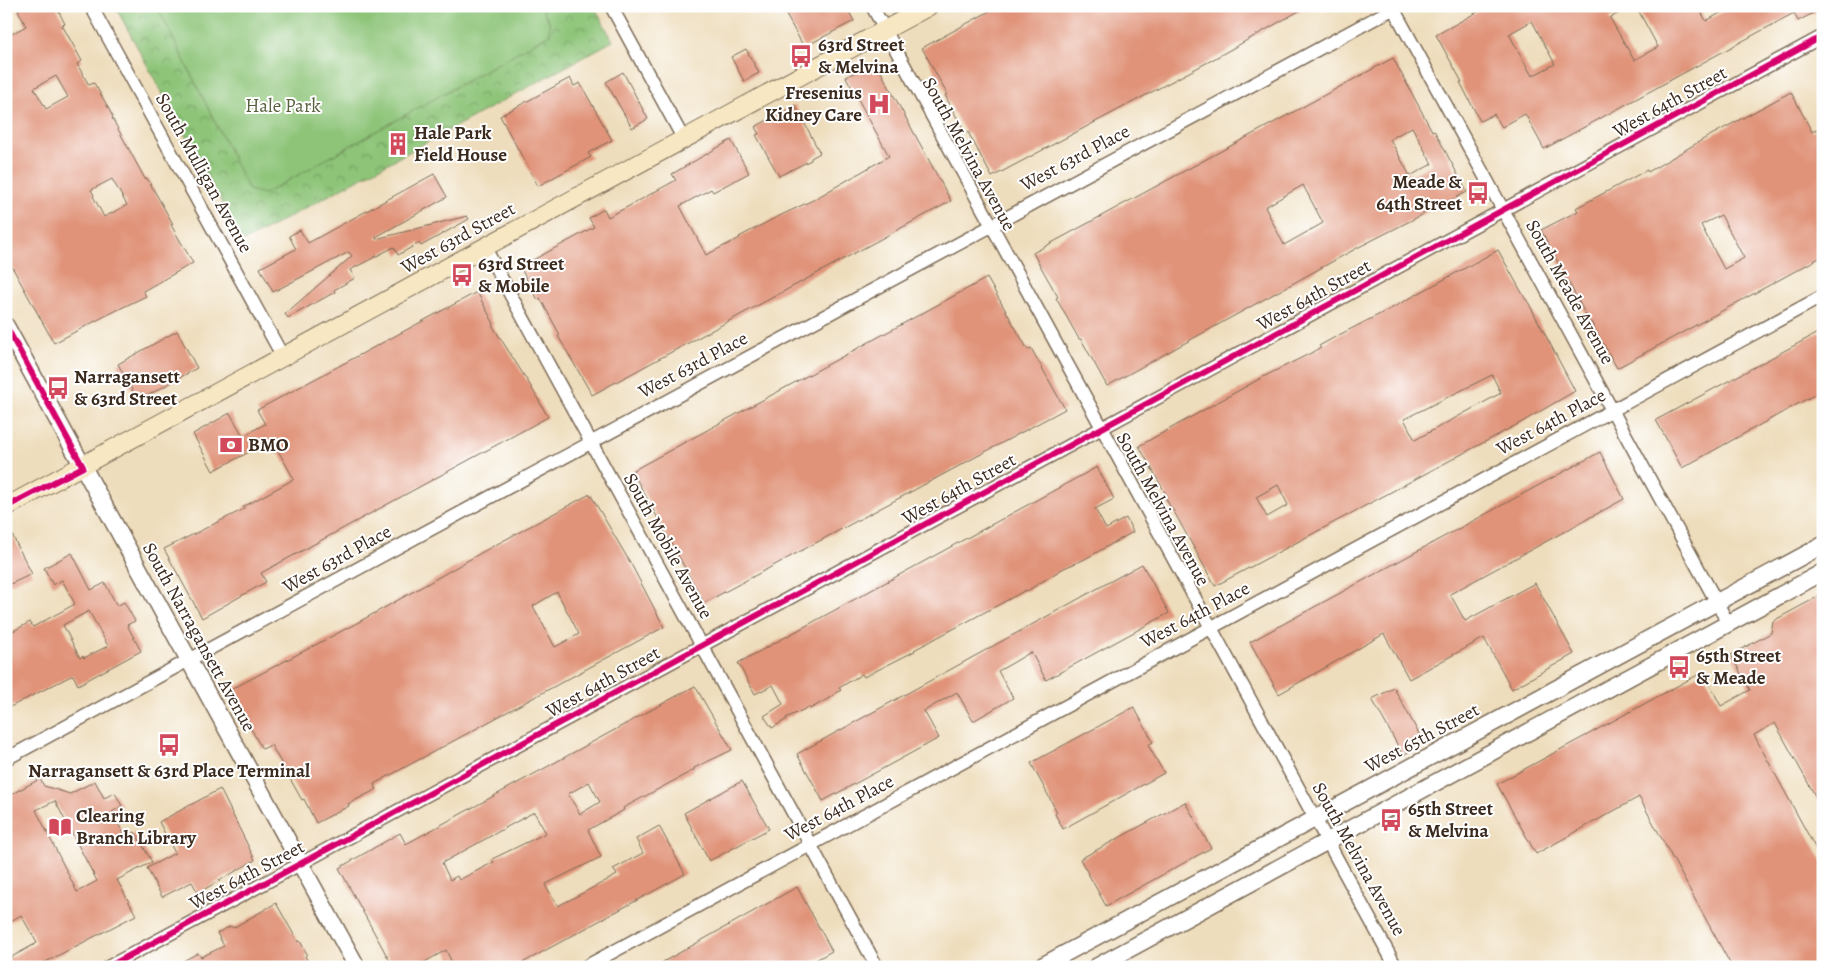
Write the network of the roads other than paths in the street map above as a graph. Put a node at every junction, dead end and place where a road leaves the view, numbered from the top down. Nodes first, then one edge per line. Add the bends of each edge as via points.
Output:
1 (91, 6) edge
2 (611, 6) edge
3 (872, 6) edge
4 (929, 6) edge
5 (1395, 7) edge
6 (885, 30) junction
7 (1823, 36) edge
8 (684, 140) junction
9 (1503, 210) junction
10 (991, 225) junction
11 (485, 248) junction
12 (1823, 296) edge
13 (6, 326) edge
14 (284, 357) junction
15 (1612, 410) junction
16 (1101, 428) junction
17 (590, 442) junction
18 (83, 467) junction
19 (6, 507) edge
20 (1823, 545) edge
21 (1823, 572) edge
22 (1717, 602) junction
23 (1728, 623) junction
24 (1212, 627) junction
25 (702, 646) junction
26 (189, 661) junction
27 (6, 758) edge
28 (1314, 819) junction
29 (1326, 841) junction
30 (810, 845) junction
31 (300, 864) junction
32 (108, 967) edge
33 (357, 967) edge
34 (585, 967) edge
35 (877, 967) edge
36 (1040, 967) edge
37 (1096, 967) edge
38 (1396, 967) edge

1 - 14 street, South Mulligan Avenue
2 - 8 street
3 - 6 street, South Melvina Avenue
4 - 6 main road, West 63rd Street
5 - 9 street, South Meade Avenue
5 - 10 street, West 63rd Place
6 - 8 main road, West 63rd Street
6 - 10 street, South Melvina Avenue
7 - 9 street, West 64th Street
8 - 11 main road, West 63rd Street
9 - 15 street, South Meade Avenue
9 - 16 street, West 64th Street
10 - 16 street, South Melvina Avenue
10 - 17 street, West 63rd Place
11 - 14 main road, West 63rd Street
11 - 17 street, South Mobile Avenue
12 - 15 street, West 64th Place
13 - 18 street, South Narragansett Avenue
14 - 18 main road, West 63rd Street
15 - 22 street, South Meade Avenue
15 - 24 street, West 64th Place
16 - 24 street, South Melvina Avenue
16 - 25 street, West 64th Street
17 - 25 street, South Mobile Avenue
17 - 26 street, West 63rd Place
18 - 19 main road, West 63rd Street
18 - 26 street, South Narragansett Avenue
20 - 22 street, West 65th Street
21 - 23 street
22 - 23 street, South Meade Avenue
22 - 28 street, West 65th Street
23 - 29 street
24 - 28 street, South Melvina Avenue
24 - 30 street, West 64th Place
25 - 30 street, South Mobile Avenue
25 - 31 street, West 64th Street
26 - 27 street, West 63rd Place
26 - 31 street, South Narragansett Avenue
28 - 29 street, South Melvina Avenue
28 - 36 street, West 65th Street
29 - 37 street
29 - 38 street, South Melvina Avenue
30 - 34 street, West 64th Place
30 - 35 street, South Mobile Avenue
31 - 32 street, West 64th Street
31 - 33 street, South Narragansett Avenue

